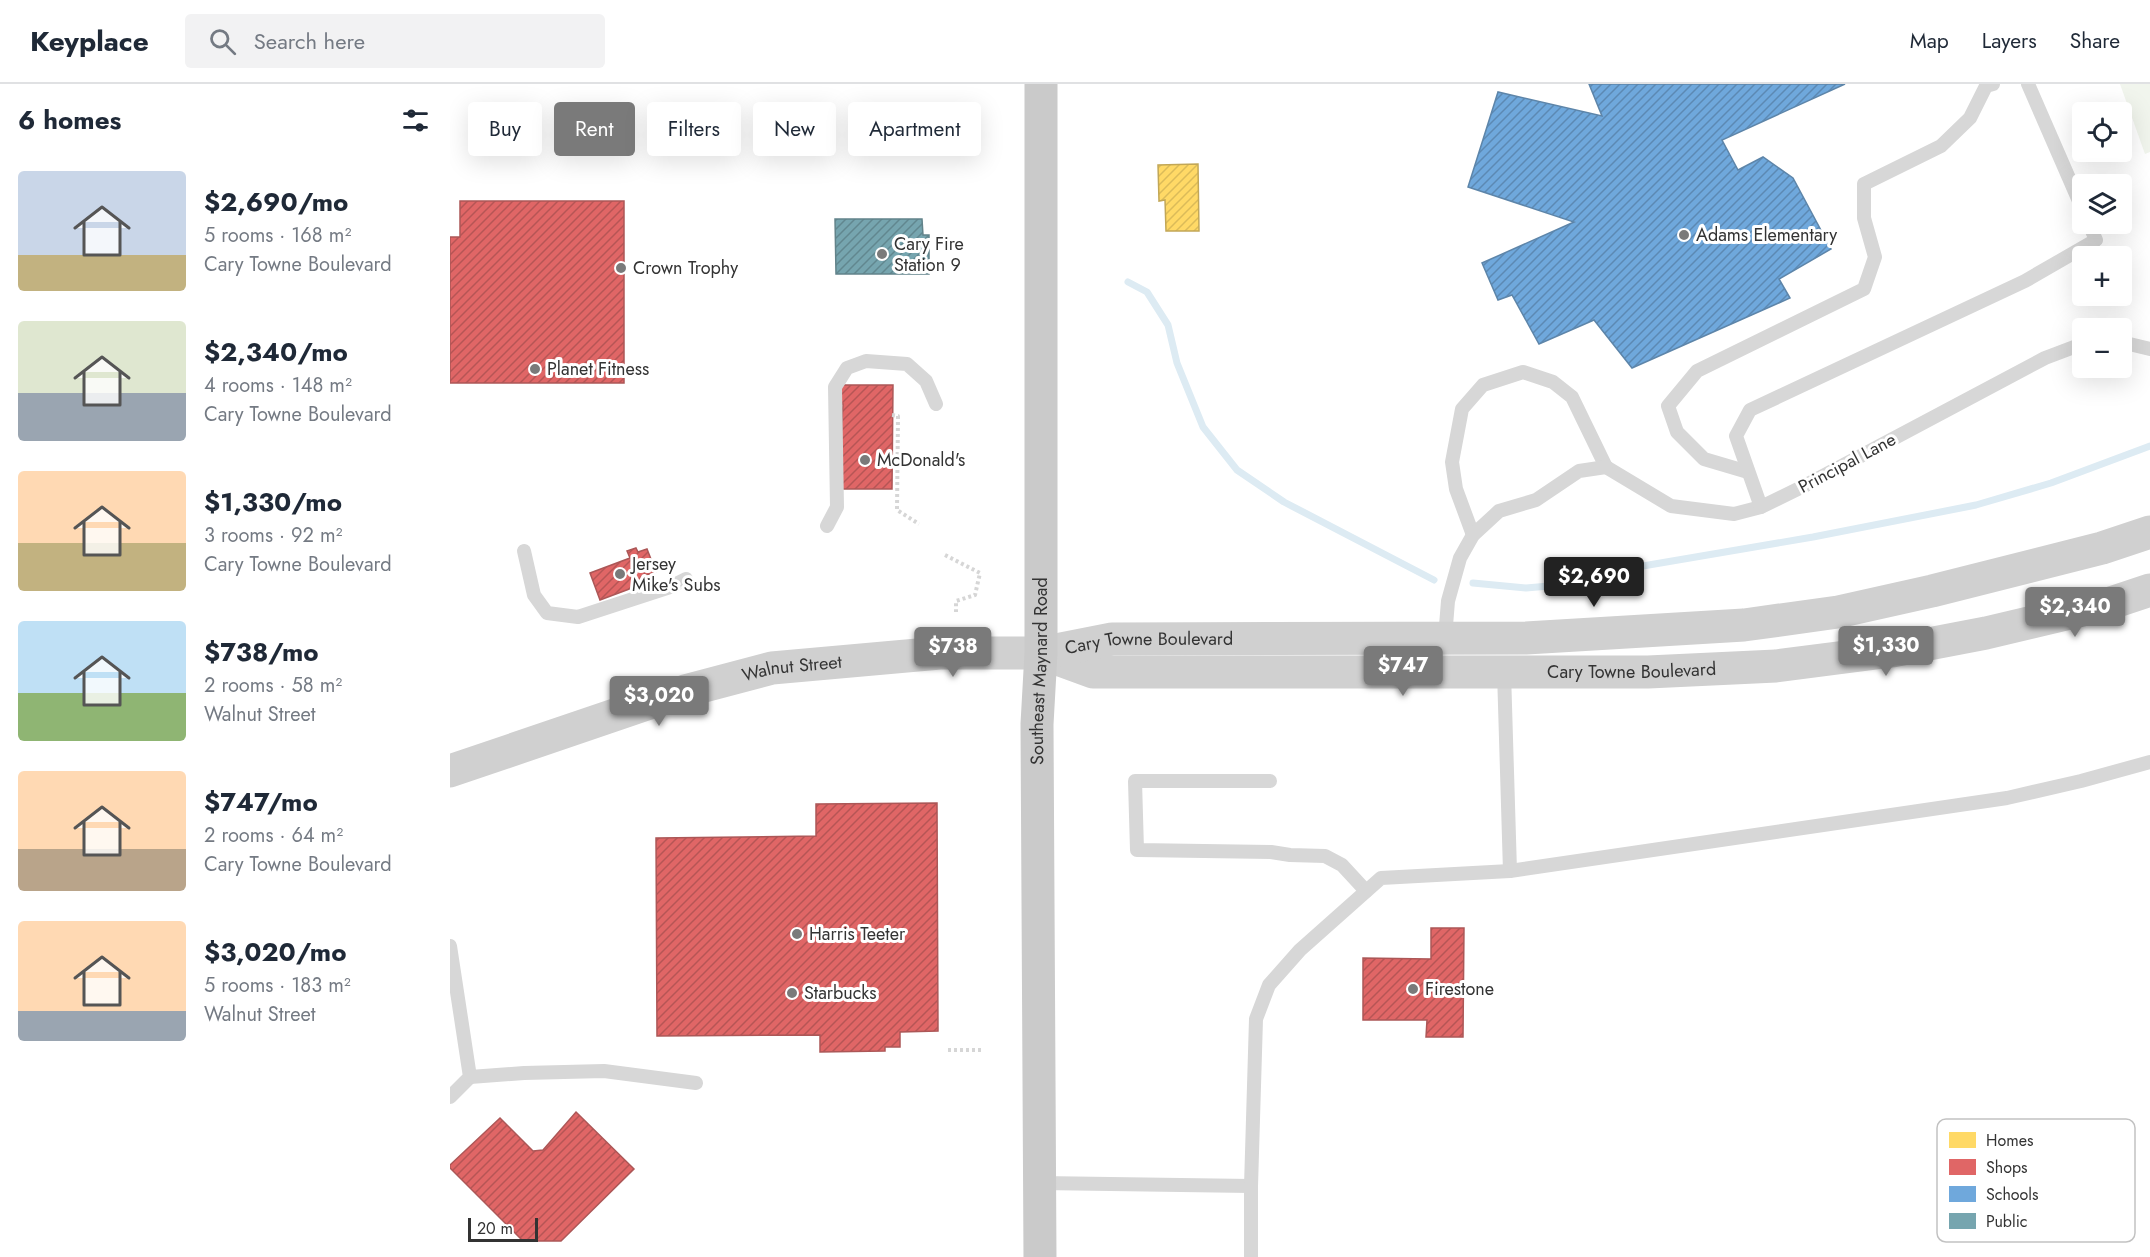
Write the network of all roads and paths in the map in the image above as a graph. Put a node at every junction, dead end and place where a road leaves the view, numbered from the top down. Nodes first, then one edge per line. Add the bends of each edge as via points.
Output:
1 (1041, 84) edge
2 (1993, 84) edge
3 (2028, 84) edge
4 (2072, 185) edge
5 (2093, 234) edge
6 (2132, 345) edge
7 (2072, 348) edge
8 (2150, 349) edge
9 (936, 404) dead end
10 (892, 415) dead end
11 (1606, 467) junction
12 (1748, 472) junction
13 (1761, 507) junction
14 (919, 524) dead end
15 (828, 526) dead end
16 (2150, 532) edge
17 (1473, 535) junction
18 (524, 551) dead end
19 (945, 555) dead end
20 (686, 579) dead end
21 (2150, 590) edge
22 (956, 612) dead end
23 (1445, 638) junction
24 (1041, 653) junction
25 (1504, 672) junction
26 (2150, 762) edge
27 (450, 771) edge
28 (1270, 781) dead end
29 (1510, 871) junction
30 (1366, 891) junction
31 (450, 946) edge
32 (948, 1050) dead end
33 (983, 1050) dead end
34 (470, 1077) junction
35 (696, 1083) dead end
36 (450, 1097) edge
37 (1040, 1183) junction
38 (1251, 1186) junction
39 (1040, 1257) edge
40 (1251, 1257) edge

1 - 24 main road, Southeast Maynard Road
2 - 12 lane via 1986,86 1970,118 1941,146 1864,184 1864,218 1875,257 1864,289 1697,371 1668,406 1677,432 1704,459
3 - 4 lane
5 - 12 lane via 2096,240 2025,280 1750,410 1736,436
6 - 8 lane
7 - 13 lane, Principal Lane via 2045,358
9 - 15 lane via 926,381 907,364 866,361 847,368 836,387 837,507
10 - 14 path via 898,416 897,510
11 - 13 lane, Principal Lane via 1671,506 1734,514
11 - 17 lane via 1579,471 1536,500 1499,511
11 - 17 lane via 1572,397 1553,382 1523,372 1483,385 1462,409 1452,462 1456,489
12 - 13 lane
16 - 23 main road, Cary Towne Boulevard via 2102,548 1838,612 1732,626 1526,638
17 - 23 lane via 1460,558 1448,601
18 - 20 lane via 534,595 547,613 578,617
19 - 22 path via 980,573 975,595 956,601
21 - 25 main road, Cary Towne Boulevard via 1986,633 1892,651 1776,666 1648,672
23 - 24 main road, Cary Towne Boulevard via 1112,639
24 - 25 main road, Cary Towne Boulevard via 1093,672
24 - 27 main road, Walnut Street via 940,653 772,668 685,691
24 - 37 main road, Southeast Maynard Road via 1037,724
25 - 29 lane
26 - 29 lane via 2007,798
28 - 30 lane via 1135,781 1137,850 1326,856 1342,865
29 - 30 lane via 1381,878
30 - 38 lane via 1300,950 1269,985 1256,1019
31 - 34 lane
32 - 33 path
34 - 35 lane via 604,1071
34 - 36 lane
37 - 38 lane
37 - 39 main road, Southeast Maynard Road
38 - 40 lane

